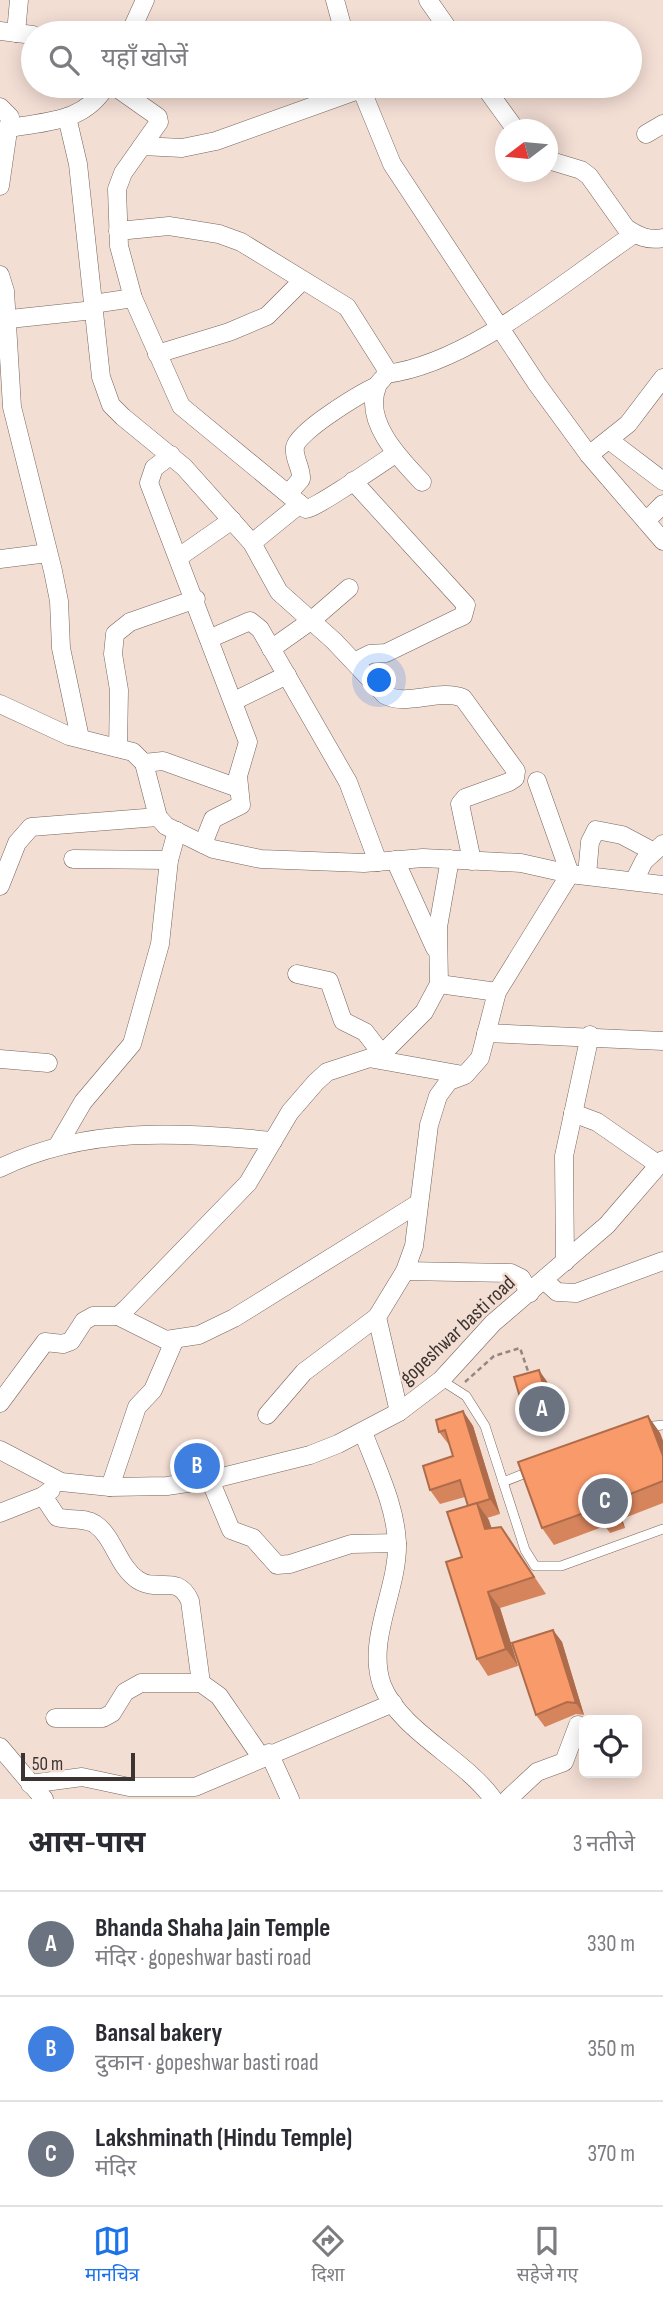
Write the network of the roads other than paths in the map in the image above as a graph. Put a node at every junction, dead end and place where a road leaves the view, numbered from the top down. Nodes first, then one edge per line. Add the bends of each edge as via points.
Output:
1 (19, 0) edge
2 (145, 0) edge
3 (335, 0) edge
4 (428, 0) edge
5 (135, 21) edge
6 (341, 21) edge
7 (443, 21) edge
8 (17, 33) edge
9 (98, 98) edge
10 (131, 98) edge
11 (331, 98) edge
12 (365, 98) edge
13 (493, 98) edge
14 (0, 107) edge
15 (67, 117) junction
16 (508, 119) edge
17 (663, 124) edge
18 (10, 128) junction
19 (646, 134) dead end
20 (142, 146) junction
21 (558, 163) edge
22 (0, 186) edge
23 (118, 231) junction
24 (634, 234) junction
25 (663, 238) edge
26 (0, 275) edge
27 (302, 281) junction
28 (133, 298) junction
29 (93, 307) junction
30 (4, 320) edge
31 (499, 327) junction
32 (157, 354) junction
33 (663, 378) edge
34 (381, 380) junction
35 (6, 408) edge
36 (609, 440) junction
37 (395, 454) junction
38 (171, 455) junction
39 (589, 455) junction
40 (352, 481) junction
41 (663, 481) edge
42 (422, 482) dead end
43 (294, 499) junction
44 (663, 504) edge
45 (232, 520) junction
46 (646, 521) junction
47 (663, 541) edge
48 (252, 543) junction
49 (48, 553) junction
50 (179, 557) junction
51 (0, 559) edge
52 (349, 588) dead end
53 (196, 600) junction
54 (312, 620) junction
55 (211, 638) junction
56 (271, 649) junction
57 (354, 662) junction
58 (287, 675) junction
59 (234, 701) junction
60 (0, 704) edge
61 (80, 738) junction
62 (118, 748) junction
63 (144, 763) junction
64 (537, 781) dead end
65 (238, 788) junction
66 (158, 817) junction
67 (177, 831) junction
68 (203, 844) junction
69 (657, 848) edge
70 (73, 859) dead end
71 (169, 859) junction
72 (450, 859) junction
73 (386, 861) junction
74 (472, 861) junction
75 (578, 874) junction
76 (635, 881) junction
77 (663, 885) edge
78 (0, 886) edge
79 (439, 957) junction
80 (297, 974) dead end
81 (439, 984) junction
82 (497, 992) junction
83 (486, 1032) junction
84 (590, 1035) junction
85 (663, 1041) edge
86 (378, 1057) junction
87 (0, 1059) edge
88 (48, 1063) dead end
89 (466, 1075) junction
90 (573, 1113) junction
91 (273, 1141) junction
92 (58, 1145) junction
93 (661, 1162) edge
94 (0, 1168) edge
95 (419, 1203) junction
96 (663, 1261) edge
97 (565, 1262) junction
98 (405, 1271) junction
99 (544, 1280) junction
100 (530, 1293) junction
101 (118, 1316) junction
102 (377, 1317) junction
103 (175, 1339) junction
104 (441, 1380) junction
105 (0, 1403) edge
106 (399, 1412) junction
107 (267, 1415) dead end
108 (663, 1425) edge
109 (636, 1430) edge
110 (363, 1432) junction
111 (0, 1450) edge
112 (539, 1468) edge
113 (210, 1480) junction
114 (61, 1482) junction
115 (503, 1482) junction
116 (110, 1487) junction
117 (43, 1496) junction
118 (0, 1513) edge
119 (663, 1529) edge
120 (397, 1544) junction
121 (201, 1683) junction
122 (393, 1703) junction
123 (55, 1718) dead end
124 (578, 1725) dead end
125 (0, 1747) edge
126 (265, 1756) junction
127 (30, 1784) junction
128 (44, 1799) edge
129 (290, 1799) edge
130 (493, 1799) edge
131 (508, 1799) edge

1 - 8 street
2 - 5 street
3 - 6 street
4 - 7 street
9 - 15 street
10 - 20 street via 158,117
11 - 20 street via 216,141 183,148
12 - 31 street via 392,164
13 - 16 street
14 - 18 street via 10,117
15 - 18 street
15 - 29 street via 78,164
17 - 19 street
18 - 22 street
20 - 23 street via 122,173 117,189
21 - 24 street via 589,176
23 - 27 street via 169,226 219,234 241,242
23 - 28 street
24 - 25 street
24 - 31 street
26 - 30 street
27 - 32 street via 267,316
27 - 34 street via 347,307 382,358
28 - 29 street
28 - 32 street
29 - 30 street
29 - 38 street via 101,377 111,405
30 - 35 street
31 - 34 street via 442,359
31 - 39 street
32 - 43 street via 181,406
33 - 36 street via 628,424
34 - 37 street via 375,400 380,424
34 - 43 street via 298,441 295,454 301,479
35 - 49 street
36 - 39 street
36 - 41 street
37 - 40 street
37 - 42 street
38 - 45 street
38 - 50 street via 154,468 149,483
39 - 46 street
40 - 43 street via 311,510
40 - 57 street via 466,605 463,616 386,653
43 - 48 street
44 - 46 street
45 - 48 street
45 - 50 street
46 - 47 street
48 - 54 street via 279,592
49 - 51 street
49 - 61 street
50 - 53 street
52 - 54 street
53 - 55 street
53 - 62 street via 130,622 115,634
54 - 56 street
54 - 57 street
55 - 56 street via 250,621
55 - 59 street
56 - 58 street
57 - 74 street via 390,697 453,694 463,698 511,763 515,778 460,804
58 - 59 street
58 - 73 street via 348,782
59 - 65 street via 248,742
60 - 61 street
61 - 62 street
62 - 63 street via 133,752
63 - 65 street via 163,761
63 - 66 street
64 - 75 street
65 - 68 street via 241,805 213,819
66 - 67 street
66 - 78 street via 31,827 17,844
67 - 68 street
67 - 71 street
68 - 73 street via 261,859
69 - 75 street via 596,830
69 - 76 street
70 - 71 street
71 - 92 street via 160,944 132,1044 83,1102
72 - 73 street
72 - 74 street
72 - 79 street via 438,927
73 - 79 street
74 - 75 street via 521,863
75 - 76 street
75 - 82 street
76 - 77 street
79 - 81 street
80 - 86 street via 329,981 343,1021 365,1032
81 - 82 street
81 - 86 street via 424,1013
82 - 83 street
83 - 84 street
83 - 89 street via 480,1058
84 - 85 street
84 - 90 street
86 - 89 street
86 - 91 street via 327,1072 300,1099
87 - 88 street
89 - 95 street via 443,1086 432,1110
90 - 93 street via 597,1122
90 - 97 street via 564,1156
91 - 92 street via 163,1132
91 - 101 street via 248,1183
92 - 94 street
93 - 97 street, gopeshwar basti road via 607,1225
95 - 98 street via 414,1246
95 - 103 street via 234,1318 199,1335
96 - 99 street via 576,1293 557,1292
97 - 99 street, gopeshwar basti road
98 - 100 street via 512,1273
98 - 102 street
99 - 100 street, gopeshwar basti road
100 - 104 street, gopeshwar basti road via 493,1323
101 - 103 street via 156,1337
101 - 105 street via 93,1316 71,1341 45,1342
102 - 106 street
102 - 107 street via 304,1372
103 - 116 street via 153,1390 137,1407
104 - 106 street, gopeshwar basti road
104 - 115 lane via 466,1396 485,1426
106 - 110 street, gopeshwar basti road
108 - 109 lane
110 - 113 street, gopeshwar basti road via 310,1455
110 - 120 street via 393,1515
111 - 114 street, gopeshwar basti road
112 - 115 lane
113 - 116 street, gopeshwar basti road
113 - 120 street via 231,1530 253,1538 277,1564 351,1544
114 - 116 street, gopeshwar basti road
114 - 117 street
115 - 119 lane via 525,1550 535,1566 561,1566
117 - 118 street
117 - 121 street via 57,1517 89,1521 99,1527 141,1582 180,1586 186,1591
120 - 122 street via 377,1659 383,1686
121 - 123 street via 141,1683 125,1692 112,1713 103,1718
121 - 126 street via 219,1696
122 - 126 street
122 - 130 street
124 - 131 street via 564,1762 537,1772
125 - 127 street
126 - 127 street via 195,1787 129,1787 82,1777
126 - 129 street
127 - 128 street

